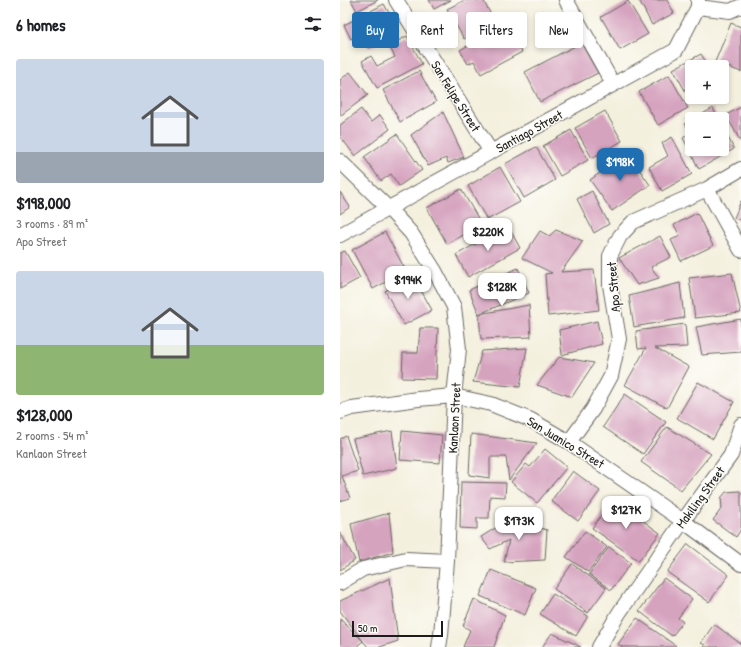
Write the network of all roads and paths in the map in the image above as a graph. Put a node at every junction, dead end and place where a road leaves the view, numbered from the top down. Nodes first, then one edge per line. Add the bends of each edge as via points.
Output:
1 (396, 0) edge
2 (566, 0) edge
3 (698, 3) edge
4 (741, 6) edge
5 (613, 84) junction
6 (490, 152) junction
7 (340, 161) edge
8 (741, 169) edge
9 (707, 189) junction
10 (389, 209) junction
11 (340, 235) edge
12 (741, 250) edge
13 (454, 396) junction
14 (340, 412) edge
15 (741, 425) edge
16 (569, 442) junction
17 (683, 521) junction
18 (447, 560) junction
19 (741, 564) edge
20 (340, 583) edge
21 (439, 647) edge
22 (600, 647) edge

1 - 6 street, San Felipe Street
2 - 5 street
3 - 4 street via 730,11
3 - 5 street, Santiago Street via 676,50
5 - 6 street, Santiago Street
6 - 10 street, Santiago Street
7 - 10 street, Kanlaon Street
8 - 9 street, Apo Street
9 - 12 street
9 - 16 street, Apo Street via 633,222 620,236 610,256 610,285 619,339 611,376 593,409
10 - 11 street, Santiago Street
10 - 13 street, Kanlaon Street via 410,233 435,271 454,307 459,349
13 - 14 street, San Juanico Street via 418,398
13 - 16 street, San Juanico Street via 491,404 531,420
13 - 18 street, Kanlaon Street
15 - 17 street, Makiling Street via 731,454
16 - 17 street, San Juanico Street
17 - 19 street, San Juanico Street
17 - 22 street, Makiling Street via 619,612
18 - 20 street via 406,559 363,569
18 - 21 street, Kanlaon Street

